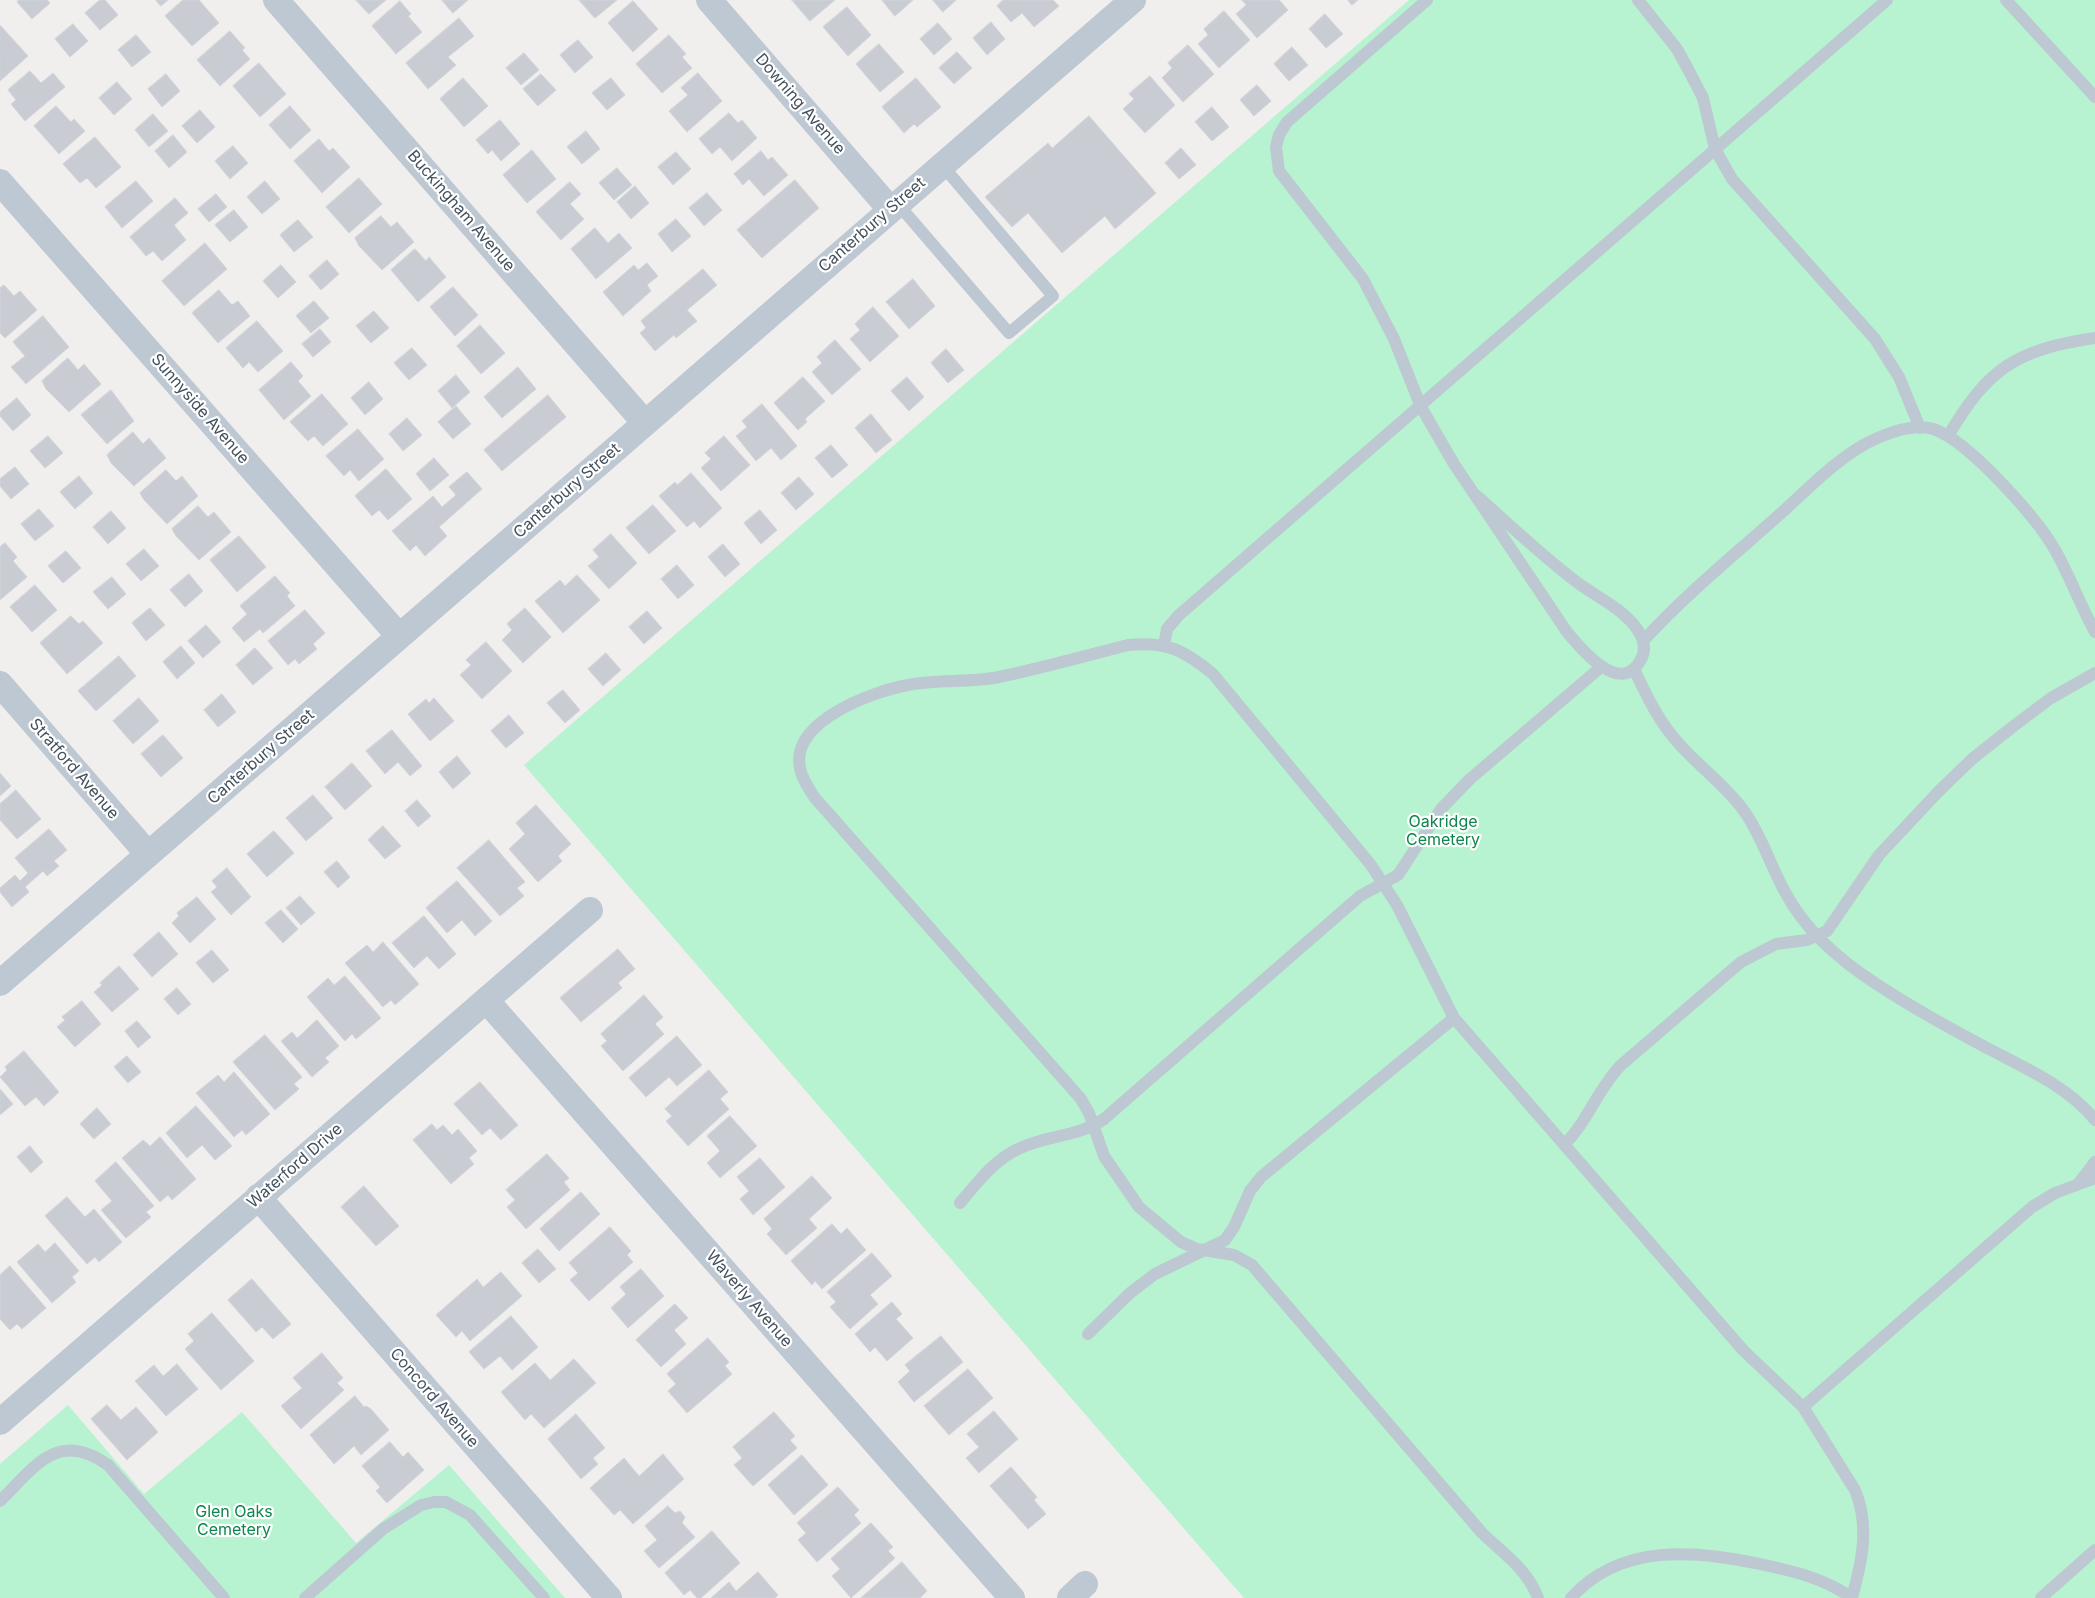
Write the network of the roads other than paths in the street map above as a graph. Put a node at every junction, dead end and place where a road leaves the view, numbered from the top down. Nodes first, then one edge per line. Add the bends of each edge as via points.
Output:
1 (276, 0) edge
2 (709, 0) edge
3 (1133, 0) edge
4 (1427, 0) edge
5 (1638, 0) edge
6 (1886, 0) edge
7 (2006, 0) edge
8 (2095, 97) edge
9 (1715, 150) junction
10 (942, 165) junction
11 (0, 182) edge
12 (894, 206) junction
13 (2095, 338) edge
14 (1421, 407) junction
15 (645, 423) junction
16 (1920, 428) junction
17 (1948, 436) junction
18 (1477, 496) junction
19 (2095, 632) edge
20 (399, 636) junction
21 (1643, 641) junction
22 (1164, 645) junction
23 (1601, 667) junction
24 (1634, 669) junction
25 (2095, 673) edge
26 (0, 684) edge
27 (148, 854) junction
28 (1382, 883) junction
29 (590, 910) dead end
30 (1817, 936) junction
31 (0, 983) edge
32 (486, 1000) junction
33 (1454, 1018) junction
34 (2095, 1119) edge
35 (1094, 1126) junction
36 (1564, 1145) junction
37 (2095, 1162) edge
38 (2095, 1178) edge
39 (2079, 1183) junction
40 (258, 1197) junction
41 (960, 1203) dead end
42 (1205, 1250) junction
43 (1088, 1334) dead end
44 (1803, 1407) junction
45 (0, 1422) edge
46 (0, 1501) edge
47 (2095, 1550) edge
48 (224, 1598) edge
49 (305, 1598) edge
50 (544, 1598) edge
51 (609, 1598) edge
52 (1012, 1598) edge
53 (1538, 1598) edge
54 (1571, 1598) edge
55 (1852, 1598) edge
56 (2041, 1598) edge

1 - 15 street, Buckingham Avenue
2 - 12 street, Downing Avenue
3 - 10 street, Canterbury Street
4 - 14 lane via 1287,122 1280,134 1276,159 1284,177 1363,279 1394,339
5 - 9 lane via 1677,48 1699,90
6 - 9 lane
7 - 8 lane
9 - 14 lane
9 - 16 lane via 1732,179 1887,355 1910,399
10 - 12 street, Canterbury Street
10 - 12 lane via 1053,296 1010,333
11 - 20 street, Sunnyside Avenue
12 - 15 street, Canterbury Street
13 - 17 lane via 2048,347 2012,361 1978,390
14 - 18 lane
14 - 22 lane via 1179,615 1167,629
15 - 20 street, Canterbury Street
16 - 17 lane
16 - 21 lane via 1902,429 1882,436 1850,454 1683,599
17 - 19 lane via 1981,462 2041,529 2067,572
18 - 21 lane via 1576,582 1627,618
18 - 23 lane via 1567,632
20 - 27 street, Canterbury Street
21 - 24 lane via 1641,660
22 - 28 lane via 1194,658 1213,674 1371,865
22 - 35 lane via 1128,645 997,677 910,684 879,692 833,714 807,738 801,753 800,767 815,798 1068,1084 1089,1113
23 - 24 lane via 1615,674
23 - 28 lane via 1470,779 1440,810 1398,875
24 - 30 lane via 1663,725 1743,810 1757,832 1785,893
25 - 30 lane via 2051,698 1972,759 1879,855 1840,915 1827,931
26 - 27 street, Stratford Avenue
27 - 31 street, Canterbury Street
28 - 33 lane
28 - 35 lane via 1360,896
29 - 32 street, Waterford Drive
30 - 34 lane via 1908,1005 2050,1083 2076,1100
30 - 36 lane via 1758,951 1721,977 1604,1083 1576,1133
32 - 40 street, Waterford Drive
32 - 52 street, Waverly Avenue
33 - 36 lane
33 - 42 lane via 1261,1177 1250,1191 1225,1240
35 - 41 lane via 1084,1132 1018,1148 998,1162
35 - 42 lane via 1104,1156 1139,1207 1182,1242
36 - 44 lane via 1743,1350
37 - 39 lane
38 - 39 lane
39 - 44 lane via 2032,1208
40 - 45 street, Waterford Drive
40 - 51 street, Concord Avenue
42 - 43 lane via 1156,1274 1130,1293
42 - 53 lane via 1234,1255 1252,1265 1482,1532 1521,1568
44 - 55 lane via 1861,1504 1864,1542
46 - 48 lane via 52,1453 64,1450 86,1452 108,1465
47 - 56 lane
49 - 50 lane via 383,1529 421,1505 434,1502 446,1502 470,1515
54 - 55 lane via 1594,1576 1614,1566 1660,1554 1689,1553 1783,1568 1834,1585

